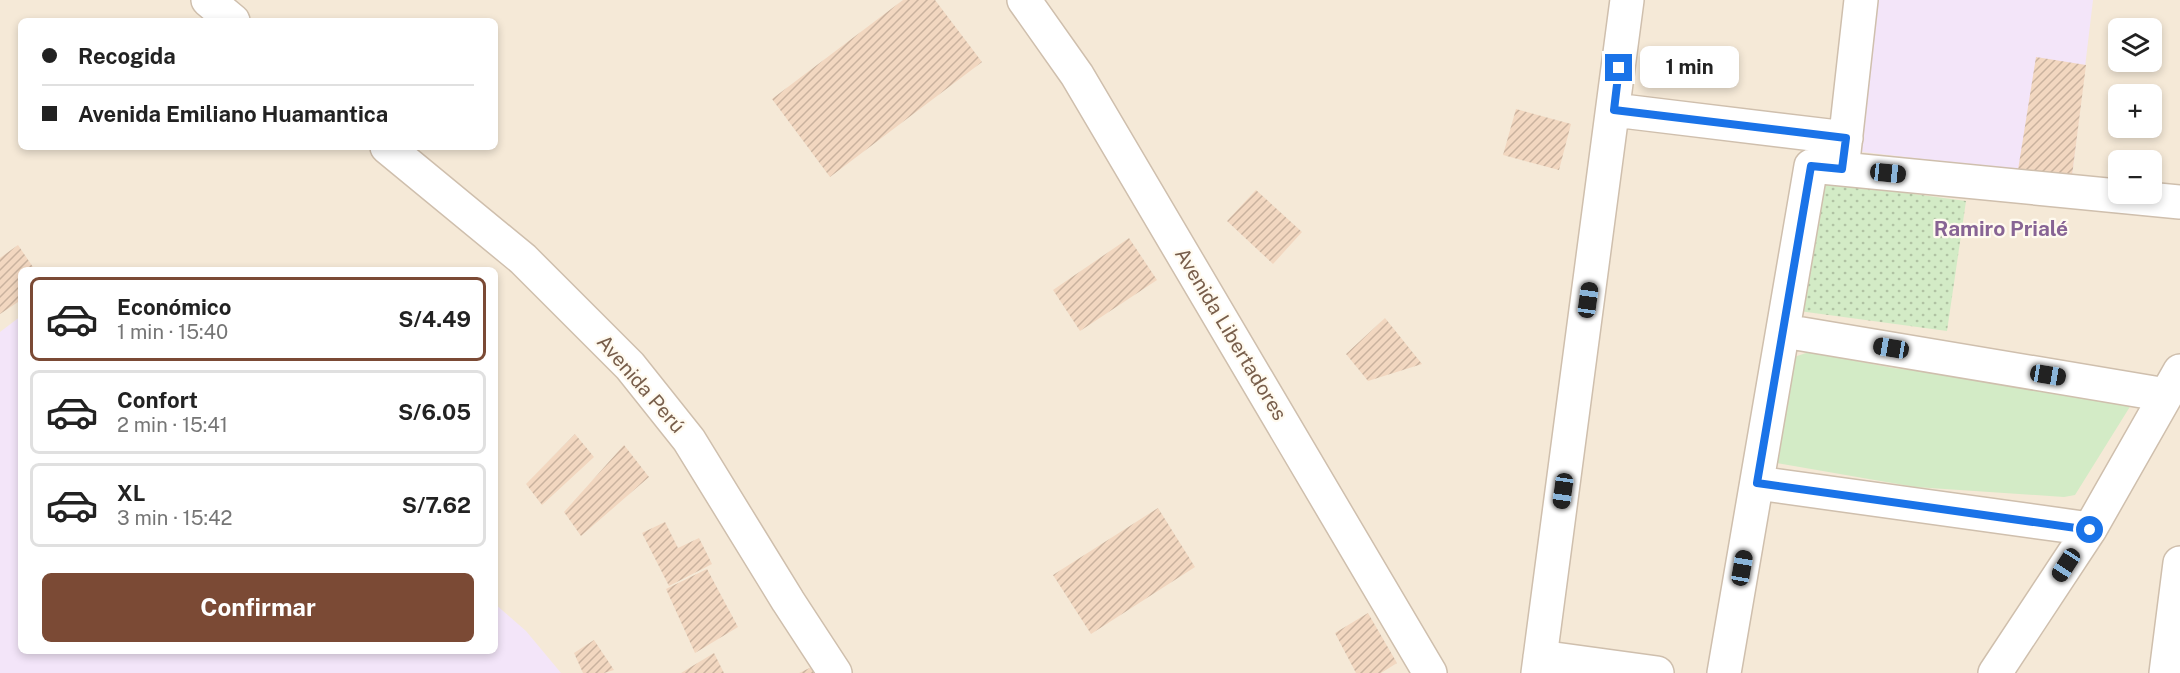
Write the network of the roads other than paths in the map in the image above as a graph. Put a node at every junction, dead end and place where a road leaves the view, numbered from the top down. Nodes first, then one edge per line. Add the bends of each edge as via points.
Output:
1 (208, 0) edge
2 (1024, 0) edge
3 (1861, 0) edge
4 (1624, 2) edge
5 (229, 18) edge
6 (1614, 110) junction
7 (391, 150) edge
8 (1833, 158) junction
9 (2180, 202) edge
10 (1784, 331) junction
11 (2173, 383) edge
12 (1757, 483) junction
13 (2090, 530) junction
14 (2180, 563) edge
15 (1539, 665) edge
16 (835, 673) edge
17 (1430, 673) edge
18 (1657, 673) edge
19 (1724, 673) edge
20 (1995, 673) edge
21 (2166, 673) edge

1 - 5 street
2 - 17 street, Avenida Libertadores via 1077,75
3 - 8 street
4 - 6 street
6 - 8 street
6 - 15 street
7 - 16 street, Avenida Perú via 523,259 630,366 689,440
8 - 9 street
8 - 10 street
10 - 11 street
10 - 12 street
11 - 13 street
12 - 13 street
12 - 19 street
13 - 20 street
14 - 21 street
15 - 18 street

